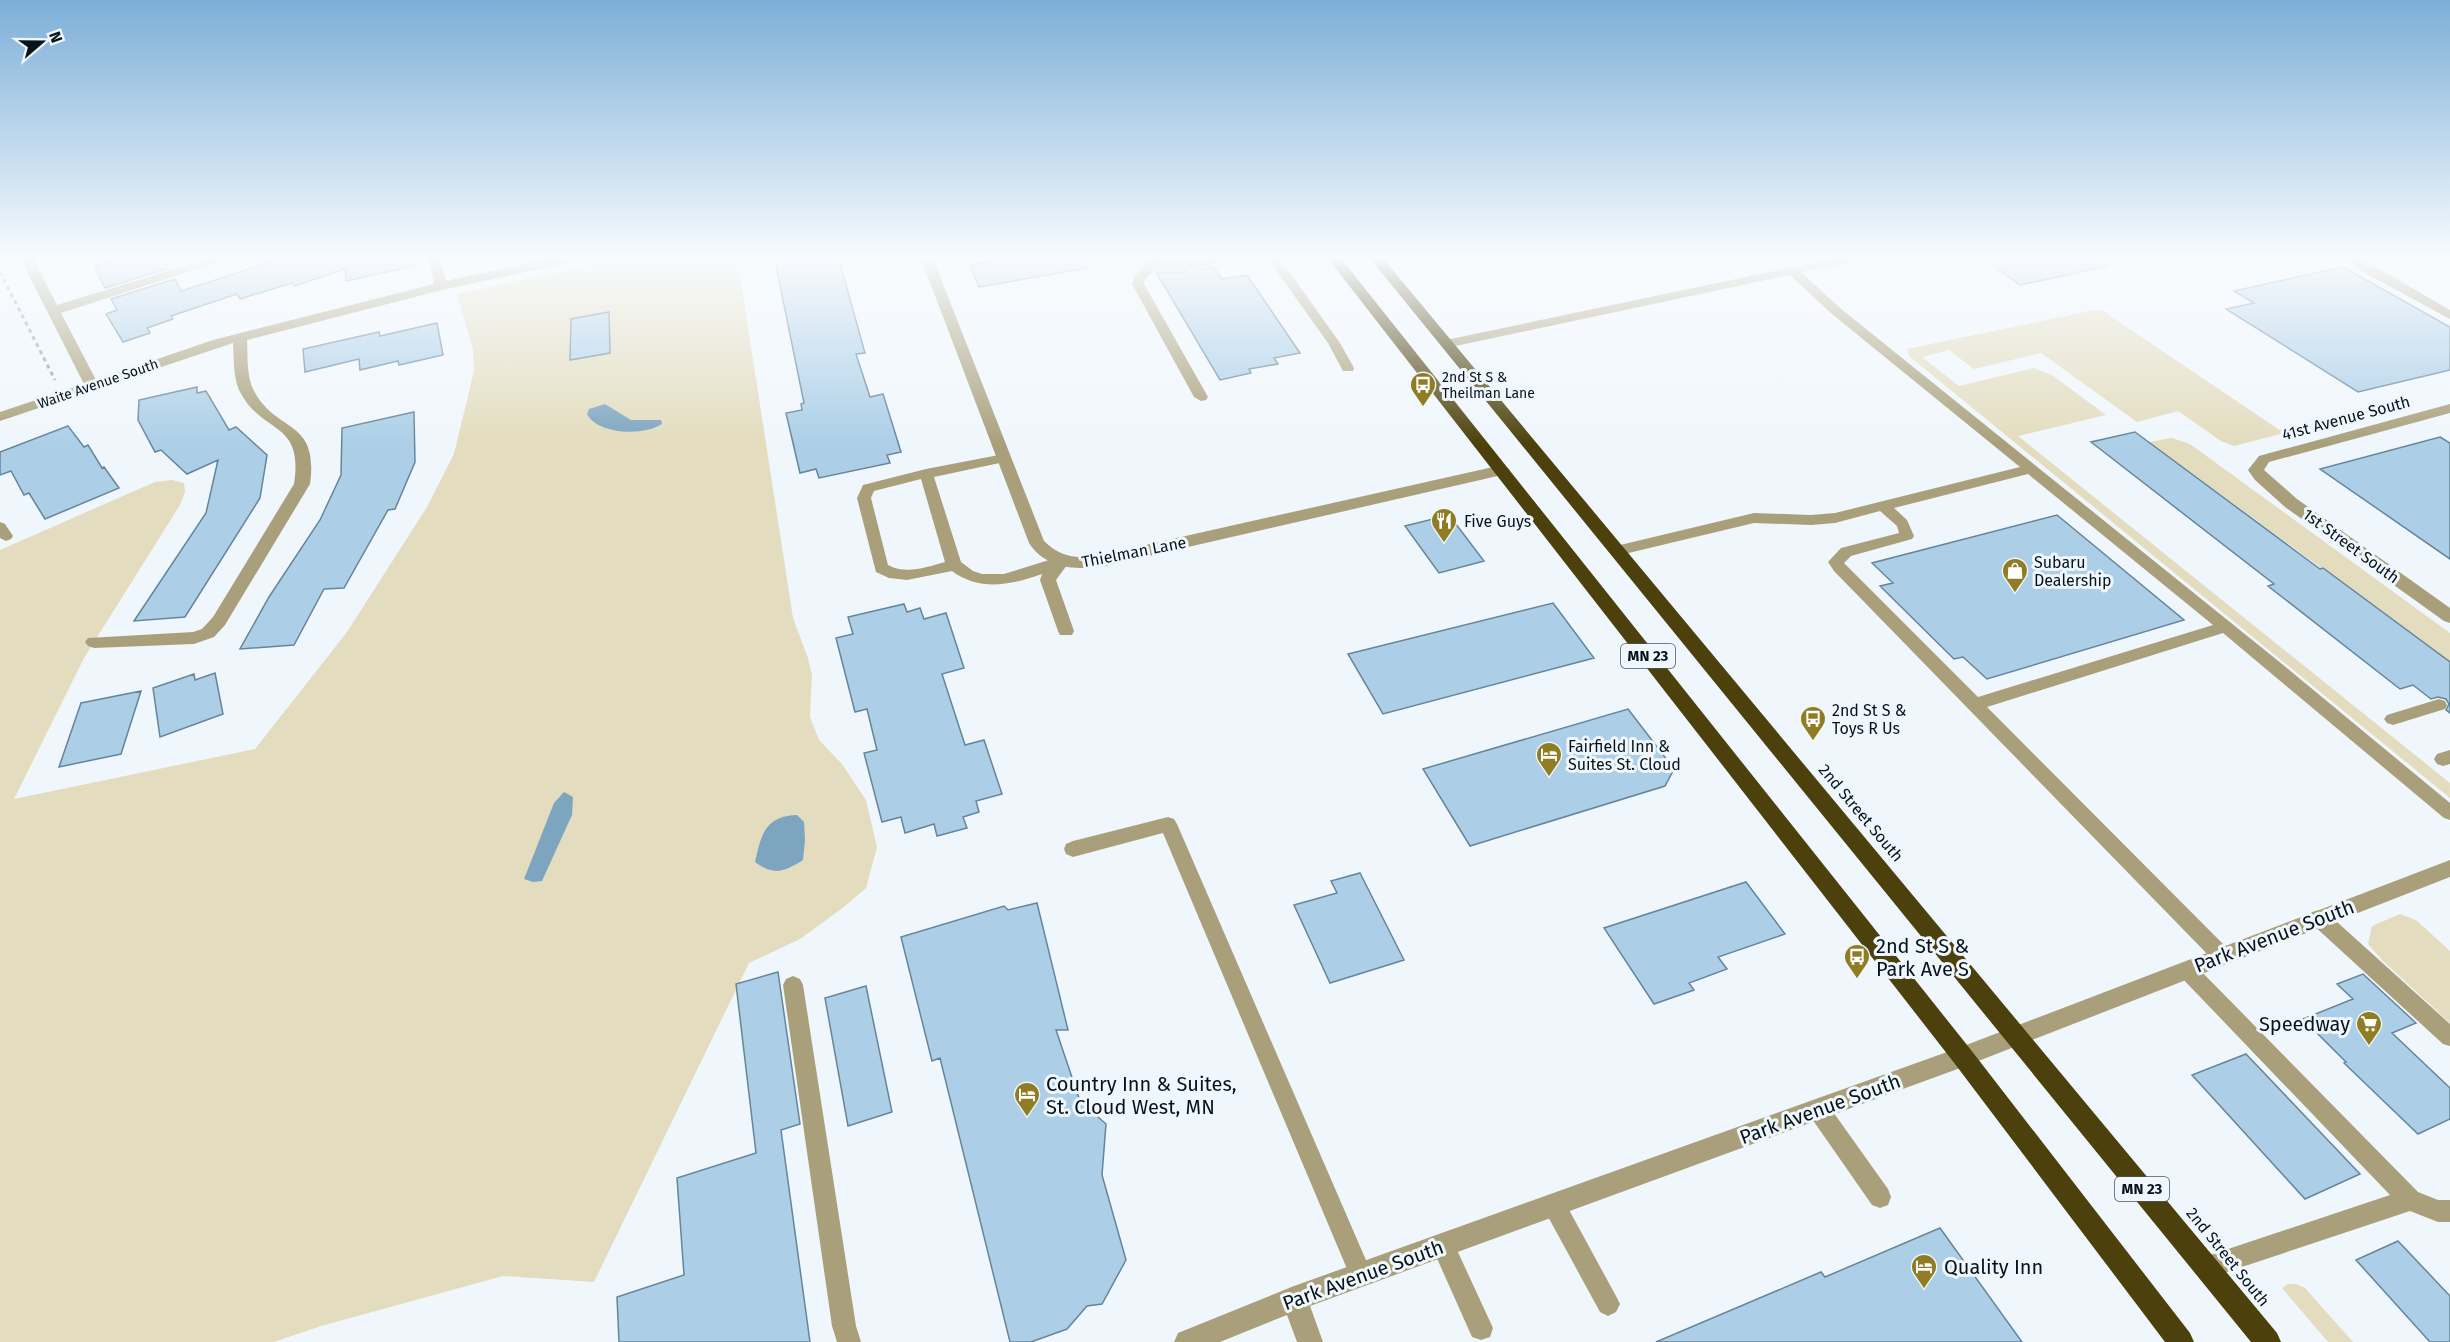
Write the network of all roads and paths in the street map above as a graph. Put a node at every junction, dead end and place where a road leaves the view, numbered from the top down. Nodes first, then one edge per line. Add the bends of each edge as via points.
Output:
1 (23, 319) edge
2 (57, 319) edge
3 (315, 319) edge
4 (950, 319) edge
5 (1157, 319) edge
6 (1317, 319) edge
7 (1382, 319) edge
8 (1425, 319) edge
9 (1567, 319) edge
10 (1845, 319) edge
11 (240, 338) junction
12 (1446, 344) junction
13 (1348, 368) dead end
14 (85, 371) junction
15 (92, 386) junction
16 (1201, 397) dead end
17 (2447, 411) edge
18 (0, 417) edge
19 (1004, 458) junction
20 (2030, 469) junction
21 (1502, 470) junction
22 (2256, 470) joint
23 (926, 473) junction
24 (1883, 506) junction
25 (1616, 552) junction
26 (1062, 561) junction
27 (954, 565) junction
28 (2450, 617) edge
29 (2225, 627) junction
30 (1066, 631) dead end
31 (94, 642) dead end
32 (1973, 705) junction
33 (2439, 705) dead end
34 (2393, 719) dead end
35 (2450, 813) edge
36 (1073, 849) dead end
37 (2450, 868) edge
38 (2319, 918) junction
39 (2222, 956) junction
40 (2187, 970) junction
41 (793, 985) dead end
42 (2016, 1036) junction
43 (2450, 1037) edge
44 (1963, 1057) junction
45 (1818, 1109) junction
46 (1880, 1197) dead end
47 (2410, 1200) junction
48 (1554, 1205) junction
49 (2450, 1211) edge
50 (1443, 1245) junction
51 (2206, 1267) junction
52 (1361, 1275) junction
53 (1294, 1299) junction
54 (1608, 1304) dead end
55 (1481, 1328) dead end
56 (849, 1342) edge
57 (1187, 1342) edge
58 (1310, 1342) edge
59 (2181, 1342) edge
60 (2268, 1342) edge

1 - 14 path via 53,380
2 - 14 street
3 - 11 street, Waite Avenue South
4 - 19 street, Thielman Lane
5 - 16 lane
6 - 13 lane
7 - 21 highway, MN 23
8 - 12 highway, 2nd Street South / MN 23
9 - 12 lane
10 - 20 lane
11 - 15 street, Waite Avenue South
11 - 31 street via 245,388 255,403 302,446 307,464 302,484 208,633 194,638
12 - 25 highway, 2nd Street South / MN 23
14 - 15 street
15 - 18 street, Waite Avenue South
17 - 22 street, 41st Avenue South via 2271,457
19 - 23 lane
19 - 26 street, Thielman Lane via 1037,543 1047,555
20 - 24 lane
20 - 29 lane
21 - 26 street, Thielman Lane via 1101,561
21 - 44 highway, MN 23
22 - 28 street, 1st Street South via 2291,503
23 - 27 lane
23 - 27 lane via 868,488 864,498 881,568 890,575 907,575
24 - 25 lane via 1823,520 1754,518
24 - 32 lane via 1902,524 1907,536 1846,552 1836,562
25 - 42 highway, 2nd Street South / MN 23
26 - 27 lane via 990,580 971,577
26 - 30 lane via 1048,580
29 - 32 lane
29 - 35 lane
32 - 39 lane
33 - 34 lane
36 - 52 lane via 1168,824
37 - 38 street, Park Avenue South
38 - 39 street, Park Avenue South
38 - 43 lane
39 - 40 street, Park Avenue South
40 - 42 street, Park Avenue South
40 - 47 lane
41 - 56 lane
42 - 44 street, Park Avenue South
42 - 51 highway, 2nd Street South / MN 23
44 - 45 street, Park Avenue South
44 - 59 highway, MN 23
45 - 46 lane
45 - 48 street, Park Avenue South
47 - 49 lane
47 - 51 lane
48 - 50 street, Park Avenue South
48 - 54 lane
50 - 52 street, Park Avenue South
50 - 55 lane
51 - 60 highway, 2nd Street South / MN 23
52 - 53 street, Park Avenue South
53 - 57 street, Park Avenue South
53 - 58 street

